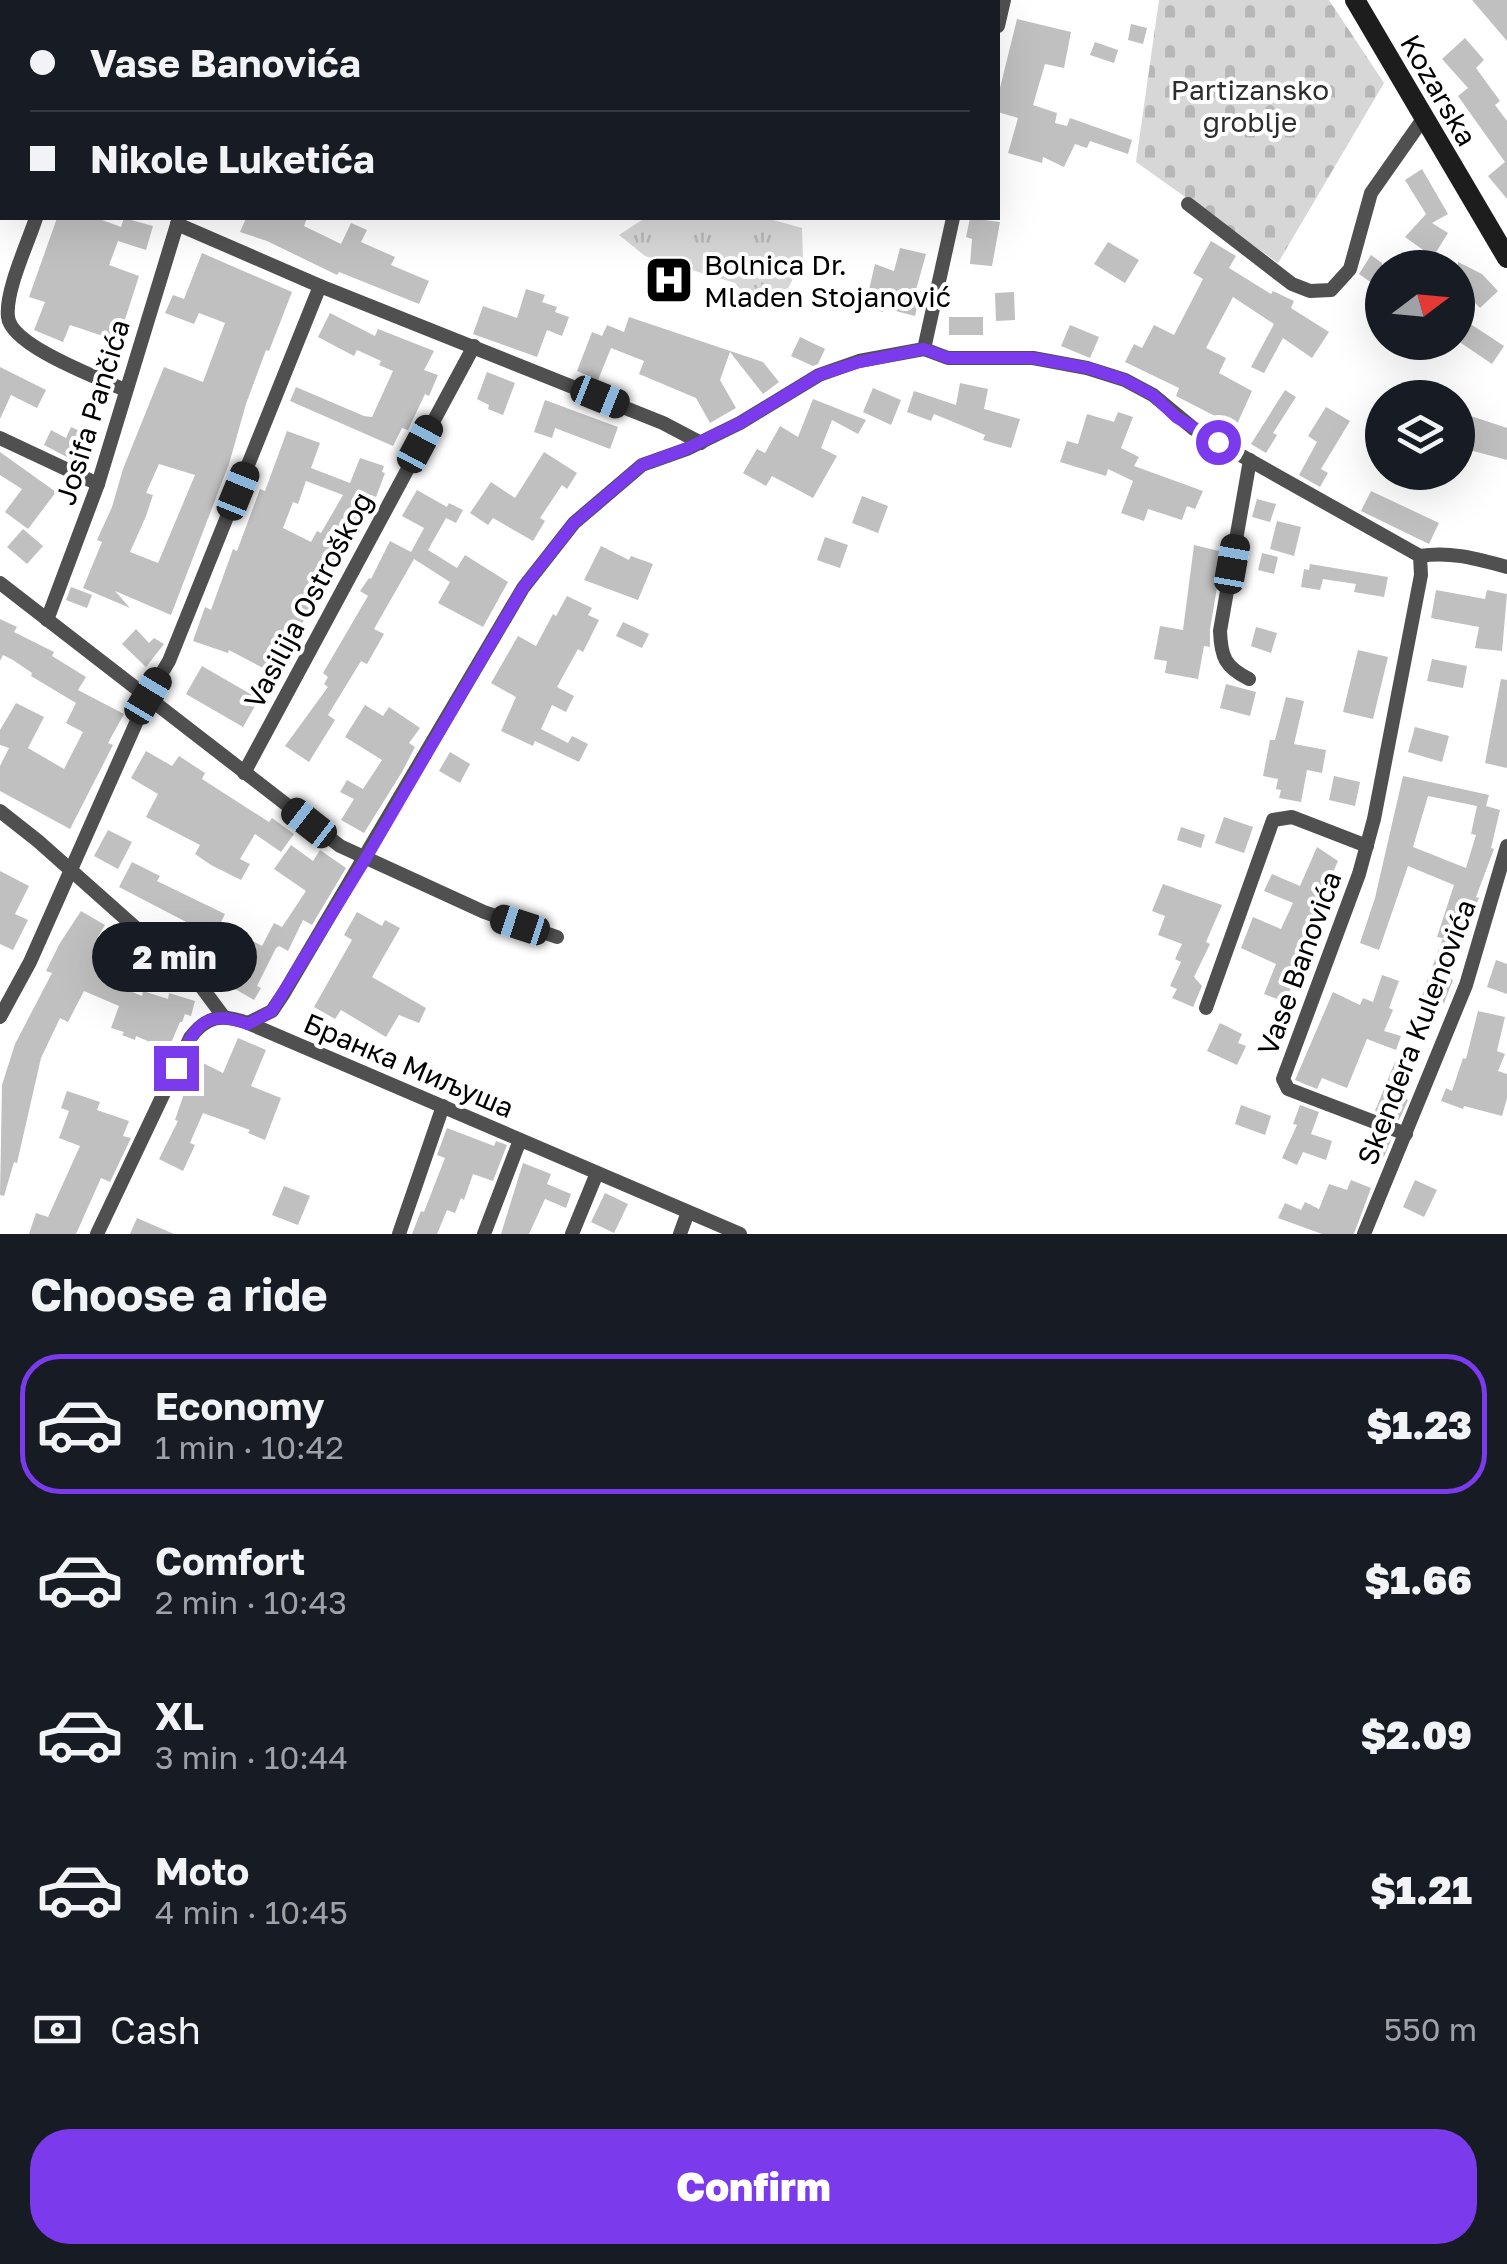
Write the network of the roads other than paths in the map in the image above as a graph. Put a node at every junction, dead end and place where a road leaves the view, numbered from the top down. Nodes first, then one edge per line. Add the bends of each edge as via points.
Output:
1 (1363, 3) edge
2 (1423, 119) junction
3 (1188, 204) dead end
4 (35, 220) edge
5 (953, 220) edge
6 (178, 221) edge
7 (1507, 258) edge
8 (320, 286) junction
9 (474, 346) junction
10 (924, 349) junction
11 (125, 390) junction
12 (0, 438) edge
13 (701, 442) junction
14 (1250, 460) junction
15 (98, 484) junction
16 (1420, 556) junction
17 (1507, 568) edge
18 (0, 584) edge
19 (47, 620) junction
20 (1248, 679) dead end
21 (148, 696) junction
22 (244, 773) junction
23 (0, 811) edge
24 (1366, 846) junction
25 (1507, 846) edge
26 (366, 858) junction
27 (70, 868) junction
28 (557, 937) dead end
29 (1206, 1008) dead end
30 (223, 1016) junction
31 (0, 1017) edge
32 (248, 1024) junction
33 (443, 1106) junction
34 (1406, 1134) junction
35 (520, 1140) junction
36 (597, 1173) junction
37 (688, 1212) junction
38 (96, 1234) edge
39 (398, 1234) edge
40 (484, 1234) edge
41 (572, 1234) edge
42 (680, 1234) edge
43 (740, 1234) edge
44 (1364, 1234) edge

1 - 2 street, Kozarska
2 - 3 street via 1371,193 1350,270 1331,290 1292,284
2 - 7 street, Kozarska
4 - 11 street via 8,307 11,328
5 - 10 street
6 - 8 street
6 - 11 street, Josifa Pančića
8 - 9 street
8 - 21 street via 169,661
9 - 13 street
9 - 22 street, Vasilija Ostroškog
10 - 13 street via 819,375
10 - 14 street via 948,358 1032,358 1125,380
11 - 15 street, Josifa Pančića
12 - 15 street
13 - 26 street via 642,465 550,550
14 - 16 street
14 - 20 street via 1220,632 1230,670
15 - 19 street, Josifa Pančića
16 - 17 street via 1466,556
16 - 24 street, Vase Banovića
18 - 19 street
19 - 21 street
21 - 22 street
21 - 27 street
22 - 26 street via 340,846
23 - 27 street
24 - 29 street, Vase Banovića via 1292,816 1273,820
24 - 34 street, Vase Banovića via 1283,1079 1284,1085
25 - 34 street, Skendera Kulenovića via 1466,985
26 - 28 street
26 - 32 street via 272,1011
27 - 30 street via 200,985
27 - 31 street
30 - 32 street, Бранка Миљуша
30 - 38 street via 200,1024 190,1038
32 - 33 street, Бранка Миљуша
33 - 35 street, Бранка Миљуша
33 - 39 street
34 - 44 street, Skendera Kulenovića
35 - 36 street, Бранка Миљуша
35 - 40 street, Бранка Миљуша
36 - 37 street, Бранка Миљуша
36 - 41 street
37 - 42 street
37 - 43 street, Бранка Миљуша

